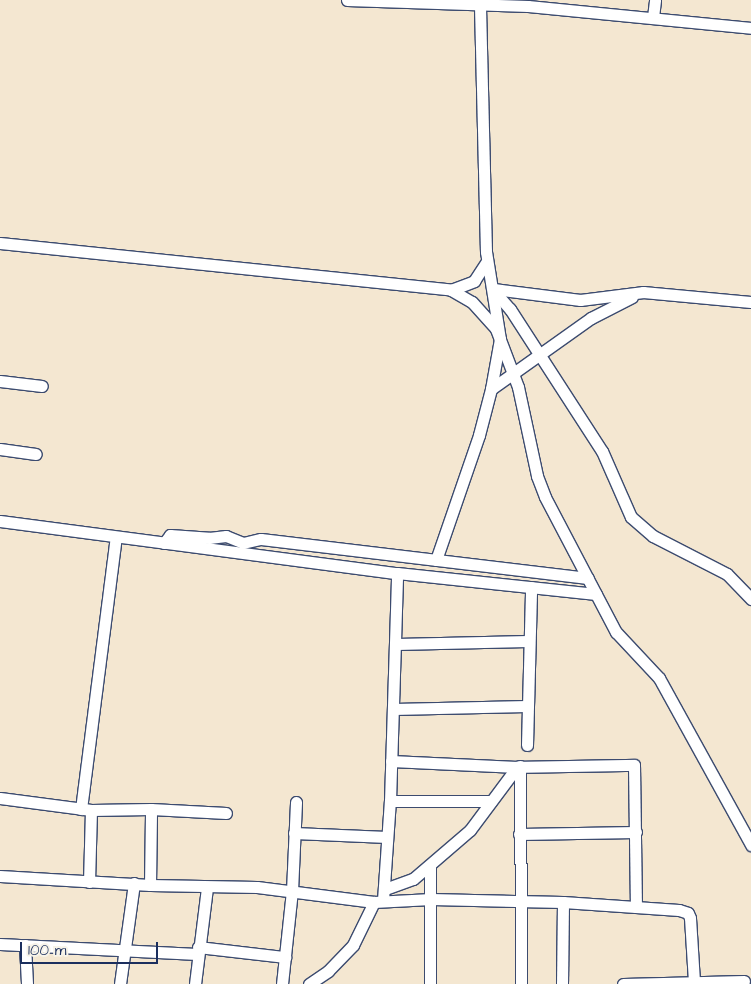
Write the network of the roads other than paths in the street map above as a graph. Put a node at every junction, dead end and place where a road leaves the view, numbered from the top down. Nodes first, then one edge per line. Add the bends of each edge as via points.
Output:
1 (347, 0) edge
2 (655, 0) edge
3 (403, 1) edge
4 (528, 3) edge
5 (480, 4) junction
6 (653, 17) junction
7 (751, 28) edge
8 (0, 243) edge
9 (487, 261) junction
10 (452, 290) junction
11 (494, 291) junction
12 (643, 292) junction
13 (751, 302) edge
14 (500, 338) junction
15 (538, 355) junction
16 (514, 372) junction
17 (0, 381) edge
18 (42, 386) dead end
19 (491, 389) junction
20 (0, 449) edge
21 (36, 454) dead end
22 (0, 521) edge
23 (116, 537) junction
24 (164, 544) junction
25 (436, 560) junction
26 (397, 573) junction
27 (588, 578) junction
28 (531, 587) junction
29 (596, 594) junction
30 (751, 599) edge
31 (528, 641) junction
32 (396, 644) junction
33 (527, 706) junction
34 (393, 709) junction
35 (527, 745) dead end
36 (391, 761) junction
37 (519, 766) junction
38 (0, 798) edge
39 (390, 801) junction
40 (491, 801) junction
41 (296, 802) dead end
42 (151, 809) junction
43 (86, 810) junction
44 (226, 813) dead end
45 (636, 832) junction
46 (294, 833) junction
47 (519, 834) junction
48 (387, 837) junction
49 (751, 844) edge
50 (430, 866) junction
51 (0, 876) edge
52 (89, 882) junction
53 (134, 883) junction
54 (150, 885) junction
55 (207, 887) junction
56 (292, 892) junction
57 (381, 897) junction
58 (430, 899) junction
59 (521, 901) junction
60 (563, 902) junction
61 (636, 907) junction
62 (0, 944) edge
63 (25, 945) junction
64 (122, 949) junction
65 (197, 951) junction
66 (285, 957) junction
67 (746, 980) edge
68 (694, 982) junction
69 (27, 984) edge
70 (120, 984) edge
71 (195, 984) edge
72 (282, 984) edge
73 (309, 984) edge
74 (430, 984) edge
75 (521, 984) edge
76 (562, 984) edge
77 (623, 984) edge

1 - 3 street
2 - 6 street
3 - 5 street
4 - 5 street
4 - 6 street
5 - 9 street
6 - 7 street
8 - 10 street
9 - 10 street via 474,281
9 - 11 street
10 - 14 street via 482,310
11 - 12 street via 580,300
11 - 14 street
11 - 15 street via 510,309
12 - 13 street
12 - 15 street via 596,314
14 - 16 street
14 - 19 street
15 - 16 street
15 - 30 street via 602,452 631,517 653,536 727,574
16 - 19 street
16 - 27 street via 540,486
17 - 18 street
19 - 25 street
20 - 21 street
22 - 23 street
23 - 24 street
23 - 43 street
24 - 25 street via 170,535 226,536 243,543 261,539
24 - 26 street
25 - 27 street
26 - 28 street
26 - 32 street
27 - 29 street
28 - 29 street
28 - 31 street
29 - 49 street via 621,640 659,678
31 - 32 street
31 - 33 street
32 - 34 street
33 - 34 street
33 - 35 street
34 - 36 street
36 - 37 street
36 - 39 street
37 - 40 street
37 - 45 street via 634,765
37 - 47 street
38 - 43 street
39 - 40 street
39 - 48 street
40 - 50 street via 470,830
41 - 46 street
42 - 43 street
42 - 44 street
42 - 54 street
43 - 52 street
45 - 47 street
45 - 61 street
46 - 48 street
46 - 56 street
47 - 59 street
48 - 57 street
50 - 57 street
50 - 58 street
51 - 52 street
52 - 53 street
53 - 54 street
53 - 64 street
54 - 55 street
55 - 56 street via 257,887
55 - 65 street
56 - 57 street
56 - 66 street
57 - 58 street
57 - 73 street via 353,945 328,971
58 - 59 street
58 - 74 street
59 - 60 street
59 - 75 street
60 - 61 street
60 - 76 street
61 - 68 street via 688,913
62 - 63 street
63 - 64 street
63 - 69 street
64 - 65 street
64 - 70 street
65 - 66 street
65 - 71 street
66 - 72 street
67 - 68 street
68 - 77 street

